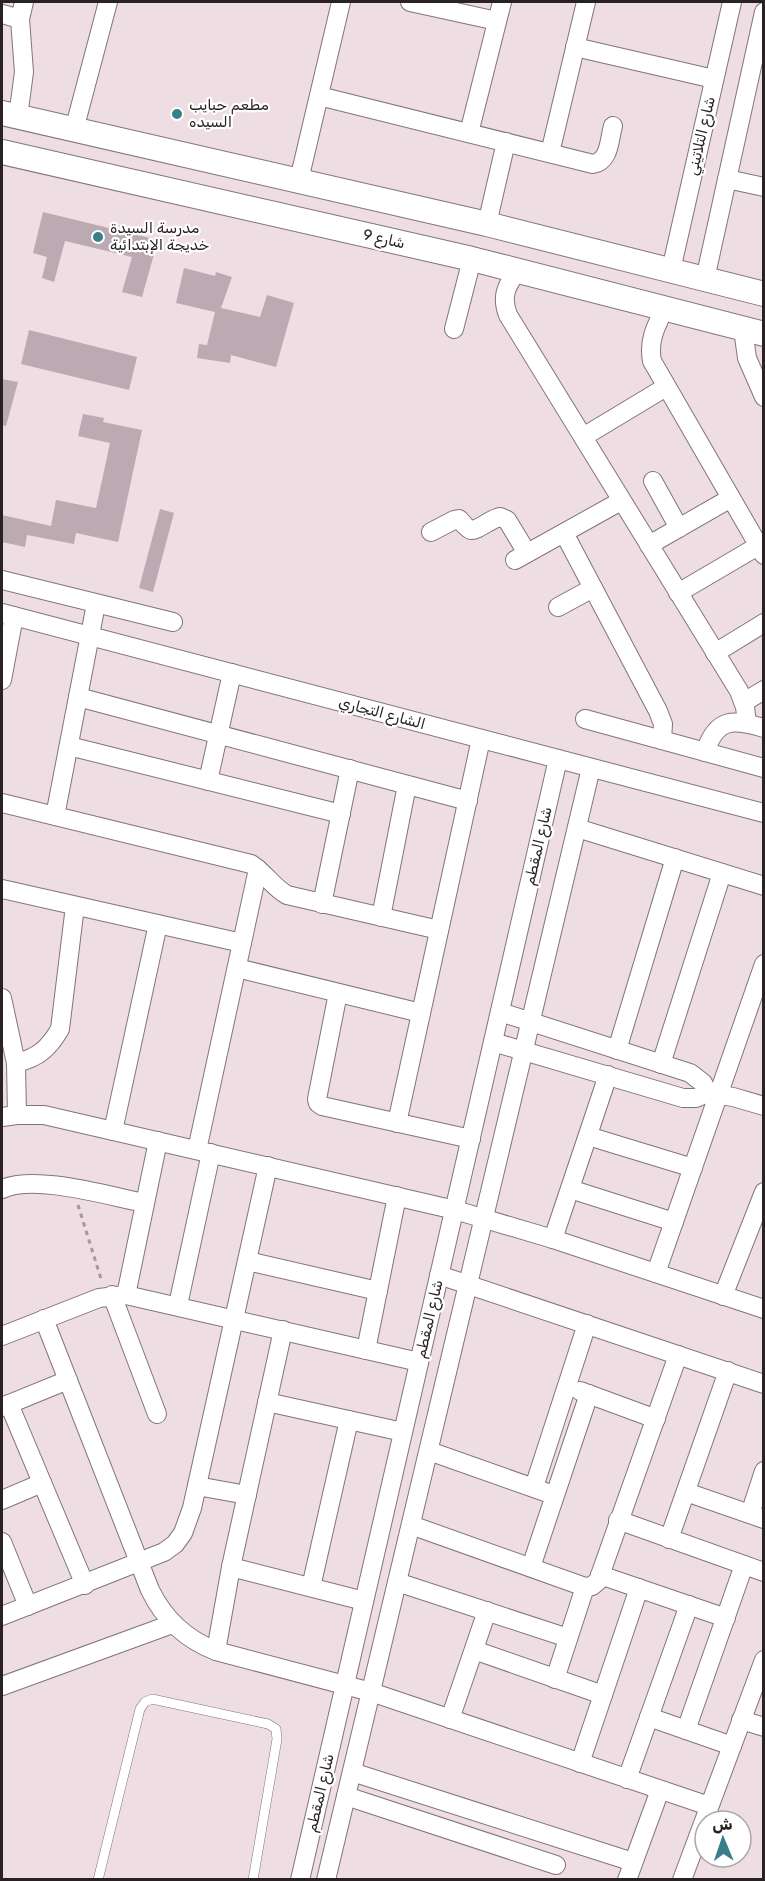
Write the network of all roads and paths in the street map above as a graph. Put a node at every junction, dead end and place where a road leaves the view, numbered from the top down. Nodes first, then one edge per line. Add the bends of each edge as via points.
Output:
1 (108, 2) edge
2 (341, 2) edge
3 (410, 2) edge
4 (502, 2) edge
5 (586, 2) edge
6 (732, 2) edge
7 (22, 10) edge
8 (764, 12) edge
9 (2, 14) edge
10 (497, 21) junction
11 (575, 47) junction
12 (760, 47) edge
13 (714, 79) junction
14 (319, 96) junction
15 (10, 115) edge
16 (613, 126) dead end
17 (74, 130) junction
18 (469, 133) junction
19 (506, 142) junction
20 (2, 152) edge
21 (550, 153) junction
22 (727, 179) junction
23 (299, 180) junction
24 (764, 188) edge
25 (487, 224) junction
26 (472, 259) junction
27 (671, 270) junction
28 (518, 271) junction
29 (705, 279) junction
30 (764, 294) edge
31 (664, 308) junction
32 (454, 329) dead end
33 (753, 331) edge
34 (666, 387) junction
35 (764, 397) edge
36 (583, 437) junction
37 (653, 481) dead end
38 (731, 498) junction
39 (621, 501) junction
40 (679, 528) junction
41 (431, 532) dead end
42 (564, 532) junction
43 (649, 545) junction
44 (761, 550) edge
45 (2, 580) edge
46 (593, 588) junction
47 (678, 593) junction
48 (96, 604) junction
49 (558, 607) dead end
50 (8, 614) edge
51 (173, 622) dead end
52 (764, 623) edge
53 (90, 636) junction
54 (715, 653) junction
55 (232, 673) junction
56 (2, 680) edge
57 (764, 690) edge
58 (78, 697) junction
59 (744, 702) junction
60 (585, 719) dead end
61 (755, 726) edge
62 (219, 735) junction
63 (481, 739) junction
64 (662, 740) junction
65 (69, 746) junction
66 (705, 752) junction
67 (558, 759) junction
68 (591, 768) junction
69 (764, 768) edge
70 (350, 770) junction
71 (208, 781) junction
72 (407, 785) junction
73 (468, 801) junction
74 (4, 806) edge
75 (764, 813) edge
76 (341, 814) junction
77 (55, 816) junction
78 (577, 828) junction
79 (675, 858) junction
80 (258, 869) junction
81 (723, 873) junction
82 (764, 886) edge
83 (2, 889) edge
84 (322, 904) junction
85 (75, 906) junction
86 (381, 917) junction
87 (158, 924) junction
88 (440, 930) junction
89 (242, 944) junction
90 (764, 964) edge
91 (237, 968) junction
92 (338, 993) junction
93 (2, 998) edge
94 (421, 1012) junction
95 (500, 1012) junction
96 (531, 1022) junction
97 (6, 1042) edge
98 (493, 1042) junction
99 (617, 1050) junction
100 (524, 1051) junction
101 (16, 1064) junction
102 (661, 1064) junction
103 (608, 1076) junction
104 (713, 1094) junction
105 (764, 1106) edge
106 (9, 1116) edge
107 (397, 1123) junction
108 (113, 1131) junction
109 (588, 1136) junction
110 (471, 1139) junction
111 (158, 1141) junction
112 (204, 1152) junction
113 (268, 1166) junction
114 (693, 1168) junction
115 (2, 1189) edge
116 (73, 1189) junction
117 (570, 1189) junction
118 (764, 1192) edge
119 (397, 1196) junction
120 (145, 1203) junction
121 (454, 1210) junction
122 (484, 1219) junction
123 (674, 1222) junction
124 (553, 1239) junction
125 (247, 1261) junction
126 (656, 1273) junction
127 (439, 1275) junction
128 (468, 1285) junction
129 (378, 1292) junction
130 (115, 1296) junction
131 (723, 1296) junction
132 (178, 1305) junction
133 (764, 1309) edge
134 (235, 1319) junction
135 (44, 1320) junction
136 (587, 1324) junction
137 (283, 1330) junction
138 (2, 1336) edge
139 (366, 1350) junction
140 (678, 1355) junction
141 (419, 1362) junction
142 (728, 1371) junction
143 (68, 1380) junction
144 (764, 1383) edge
145 (567, 1386) junction
146 (589, 1394) junction
147 (267, 1402) junction
148 (5, 1405) edge
149 (157, 1414) dead end
150 (656, 1419) junction
151 (349, 1420) junction
152 (403, 1432) junction
153 (429, 1451) junction
154 (764, 1471) edge
155 (42, 1483) junction
156 (197, 1486) junction
157 (534, 1487) junction
158 (686, 1492) junction
159 (247, 1495) junction
160 (555, 1495) junction
161 (2, 1500) edge
162 (757, 1516) edge
163 (618, 1520) junction
164 (411, 1525) junction
165 (669, 1539) junction
166 (2, 1542) edge
167 (140, 1563) junction
168 (744, 1565) junction
169 (531, 1567) junction
170 (231, 1568) junction
171 (764, 1572) edge
172 (600, 1575) junction
173 (397, 1582) junction
174 (85, 1585) junction
175 (311, 1587) junction
176 (585, 1587) junction
177 (639, 1588) junction
178 (364, 1601) junction
179 (689, 1605) junction
180 (28, 1606) junction
181 (487, 1611) junction
182 (2, 1616) edge
183 (726, 1618) junction
184 (172, 1624) junction
185 (568, 1638) junction
186 (474, 1650) junction
187 (216, 1651) junction
188 (764, 1660) edge
189 (555, 1679) junction
190 (345, 1685) junction
191 (2, 1686) edge
192 (371, 1692) junction
193 (603, 1695) junction
194 (649, 1717) junction
195 (450, 1719) junction
196 (741, 1720) junction
197 (764, 1727) edge
198 (686, 1730) junction
199 (732, 1746) junction
200 (580, 1763) junction
201 (352, 1772) junction
202 (627, 1779) junction
203 (660, 1790) junction
204 (346, 1796) junction
205 (709, 1806) junction
206 (565, 1840) junction
207 (633, 1862) junction
208 (554, 1872) edge
209 (301, 1874) edge
210 (328, 1879) edge
211 (98, 1880) edge
212 (253, 1880) edge
213 (627, 1880) edge
214 (681, 1880) edge

1 - 17 street
2 - 14 street
3 - 10 street
4 - 10 street
5 - 11 street
6 - 13 street, شارع التلاتيني
7 - 9 street
7 - 15 street via 24,72
8 - 12 street
10 - 18 street
11 - 13 street
11 - 21 street
12 - 22 street
13 - 27 street, شارع التلاتيني
14 - 18 street
14 - 23 street
15 - 17 main road
16 - 21 street via 606,156 597,164
17 - 23 main road
18 - 19 street
19 - 21 street
19 - 25 street
20 - 26 main road, شارع 9
22 - 24 street
22 - 29 street
23 - 25 main road
25 - 27 main road
26 - 28 main road, شارع 9
26 - 32 street
27 - 29 main road
28 - 31 main road, شارع 9
28 - 36 street via 506,288 505,306
29 - 30 main road
31 - 33 main road, شارع 9
31 - 34 street via 650,352
33 - 35 street via 747,358
34 - 36 street
34 - 38 street
36 - 39 street
37 - 40 street
38 - 40 street
38 - 44 street
39 - 42 street
39 - 43 street
40 - 43 street
41 - 42 street via 454,520 461,520 473,530 500,516 507,520 521,556
42 - 46 street
43 - 47 street
44 - 47 street
45 - 48 street
46 - 49 street
46 - 64 street via 661,718
47 - 54 street
48 - 51 street
48 - 53 street
50 - 53 street, الشارع التجاري
50 - 56 street
52 - 54 street
53 - 55 street, الشارع التجاري
53 - 58 street
54 - 59 street
55 - 62 street
55 - 63 street, الشارع التجاري
57 - 59 street
58 - 62 street
58 - 65 street
59 - 61 street
60 - 64 street
61 - 66 street via 737,721 722,725 711,736
62 - 70 street
62 - 71 street
63 - 67 street, الشارع التجاري
63 - 73 street
64 - 66 street
65 - 71 street
65 - 77 street
66 - 69 street
67 - 68 street, الشارع التجاري
67 - 95 street, شارع المقطم
68 - 75 street, الشارع التجاري
68 - 78 street, شارع المقطم
70 - 72 street
70 - 76 street
71 - 76 street
72 - 73 street
72 - 86 street
73 - 88 street
74 - 77 street
76 - 84 street
77 - 80 street via 251,864
78 - 79 street
78 - 96 street, شارع المقطم
79 - 81 street
79 - 99 street
80 - 84 street via 287,895
80 - 89 street
81 - 82 street
81 - 102 street
83 - 85 street
84 - 86 street
85 - 87 street
85 - 101 street via 60,1029 43,1053
86 - 88 street
87 - 89 street
87 - 108 street
88 - 94 street
89 - 91 street
90 - 104 street
91 - 92 street
91 - 112 street
92 - 94 street
92 - 107 street via 318,1103
93 - 97 street
94 - 107 street
95 - 96 street
95 - 98 street, شارع المقطم
96 - 99 street
96 - 100 street, شارع المقطم
97 - 101 street
98 - 100 street
98 - 110 street, شارع المقطم
99 - 102 street
100 - 103 street
100 - 122 street, شارع المقطم
101 - 106 street via 18,1098
102 - 104 street via 694,1076
103 - 104 street via 682,1098
103 - 109 street
104 - 105 street
104 - 114 street
106 - 108 street via 44,1115
107 - 110 street
108 - 111 street
109 - 114 street
109 - 117 street
110 - 121 street, شارع المقطم
111 - 112 street
111 - 120 street
112 - 113 street
112 - 132 street
113 - 119 street
113 - 125 street
114 - 123 street
115 - 116 street via 27,1184
116 - 120 street
116 - 130 path
117 - 123 street
117 - 124 street
118 - 131 street
119 - 121 street
119 - 129 street
120 - 130 street
121 - 122 street
121 - 127 street, شارع المقطم
122 - 124 street
122 - 128 street, شارع المقطم
123 - 126 street
124 - 126 street
125 - 129 street
125 - 134 street
126 - 131 street
127 - 128 street
127 - 141 street, شارع المقطم
128 - 136 street
128 - 153 street, شارع المقطم
129 - 139 street
130 - 132 street
130 - 135 street
130 - 149 street
131 - 133 street
132 - 134 street
134 - 137 street
134 - 156 street
135 - 138 street
135 - 143 street
136 - 140 street
136 - 145 street
137 - 139 street
137 - 147 street
139 - 141 street
140 - 142 street
140 - 150 street
141 - 152 street, شارع المقطم
142 - 144 street
142 - 158 street
143 - 148 street
143 - 167 street
145 - 146 street
145 - 157 street
146 - 150 street
146 - 160 street
147 - 151 street
147 - 159 street
148 - 155 street
150 - 163 street
151 - 152 street
151 - 175 street
152 - 178 street, شارع المقطم
153 - 157 street
153 - 164 street, شارع المقطم
154 - 162 street
155 - 161 street
155 - 174 street
156 - 159 street
156 - 167 street via 189,1521 175,1544
157 - 160 street
158 - 162 street
158 - 165 street
159 - 170 street
160 - 169 street
163 - 165 street
163 - 172 street
164 - 169 street
164 - 173 street, شارع المقطم
165 - 168 street
166 - 180 street
167 - 174 street
167 - 184 street via 156,1602
168 - 171 street
168 - 183 street
169 - 176 street
170 - 175 street
170 - 187 street
172 - 176 street via 595,1584
172 - 177 street
173 - 181 street
173 - 192 street, شارع المقطم
174 - 180 street
175 - 178 street
176 - 185 street
177 - 179 street
177 - 193 street
178 - 190 street, شارع المقطم
179 - 183 street
179 - 194 street
180 - 182 street
181 - 185 street
181 - 186 street
183 - 198 street
184 - 187 street via 193,1641
184 - 191 street
185 - 189 street
186 - 189 street
186 - 195 street
187 - 190 street
188 - 196 street
189 - 193 street
190 - 192 street
190 - 209 street, شارع المقطم
192 - 195 street
192 - 201 street, شارع المقطم
193 - 200 street
194 - 198 street
194 - 202 street
195 - 200 street
196 - 197 street
196 - 199 street
198 - 199 street
199 - 205 street
200 - 202 street
201 - 204 street, شارع المقطم
201 - 206 street
202 - 203 street
203 - 205 street
203 - 207 street
204 - 208 street
204 - 210 street, شارع المقطم
205 - 214 street
206 - 207 street
206 - 208 street
207 - 213 street
209 - 210 street
211 - 212 lane via 140,1709 152,1699 276,1729

